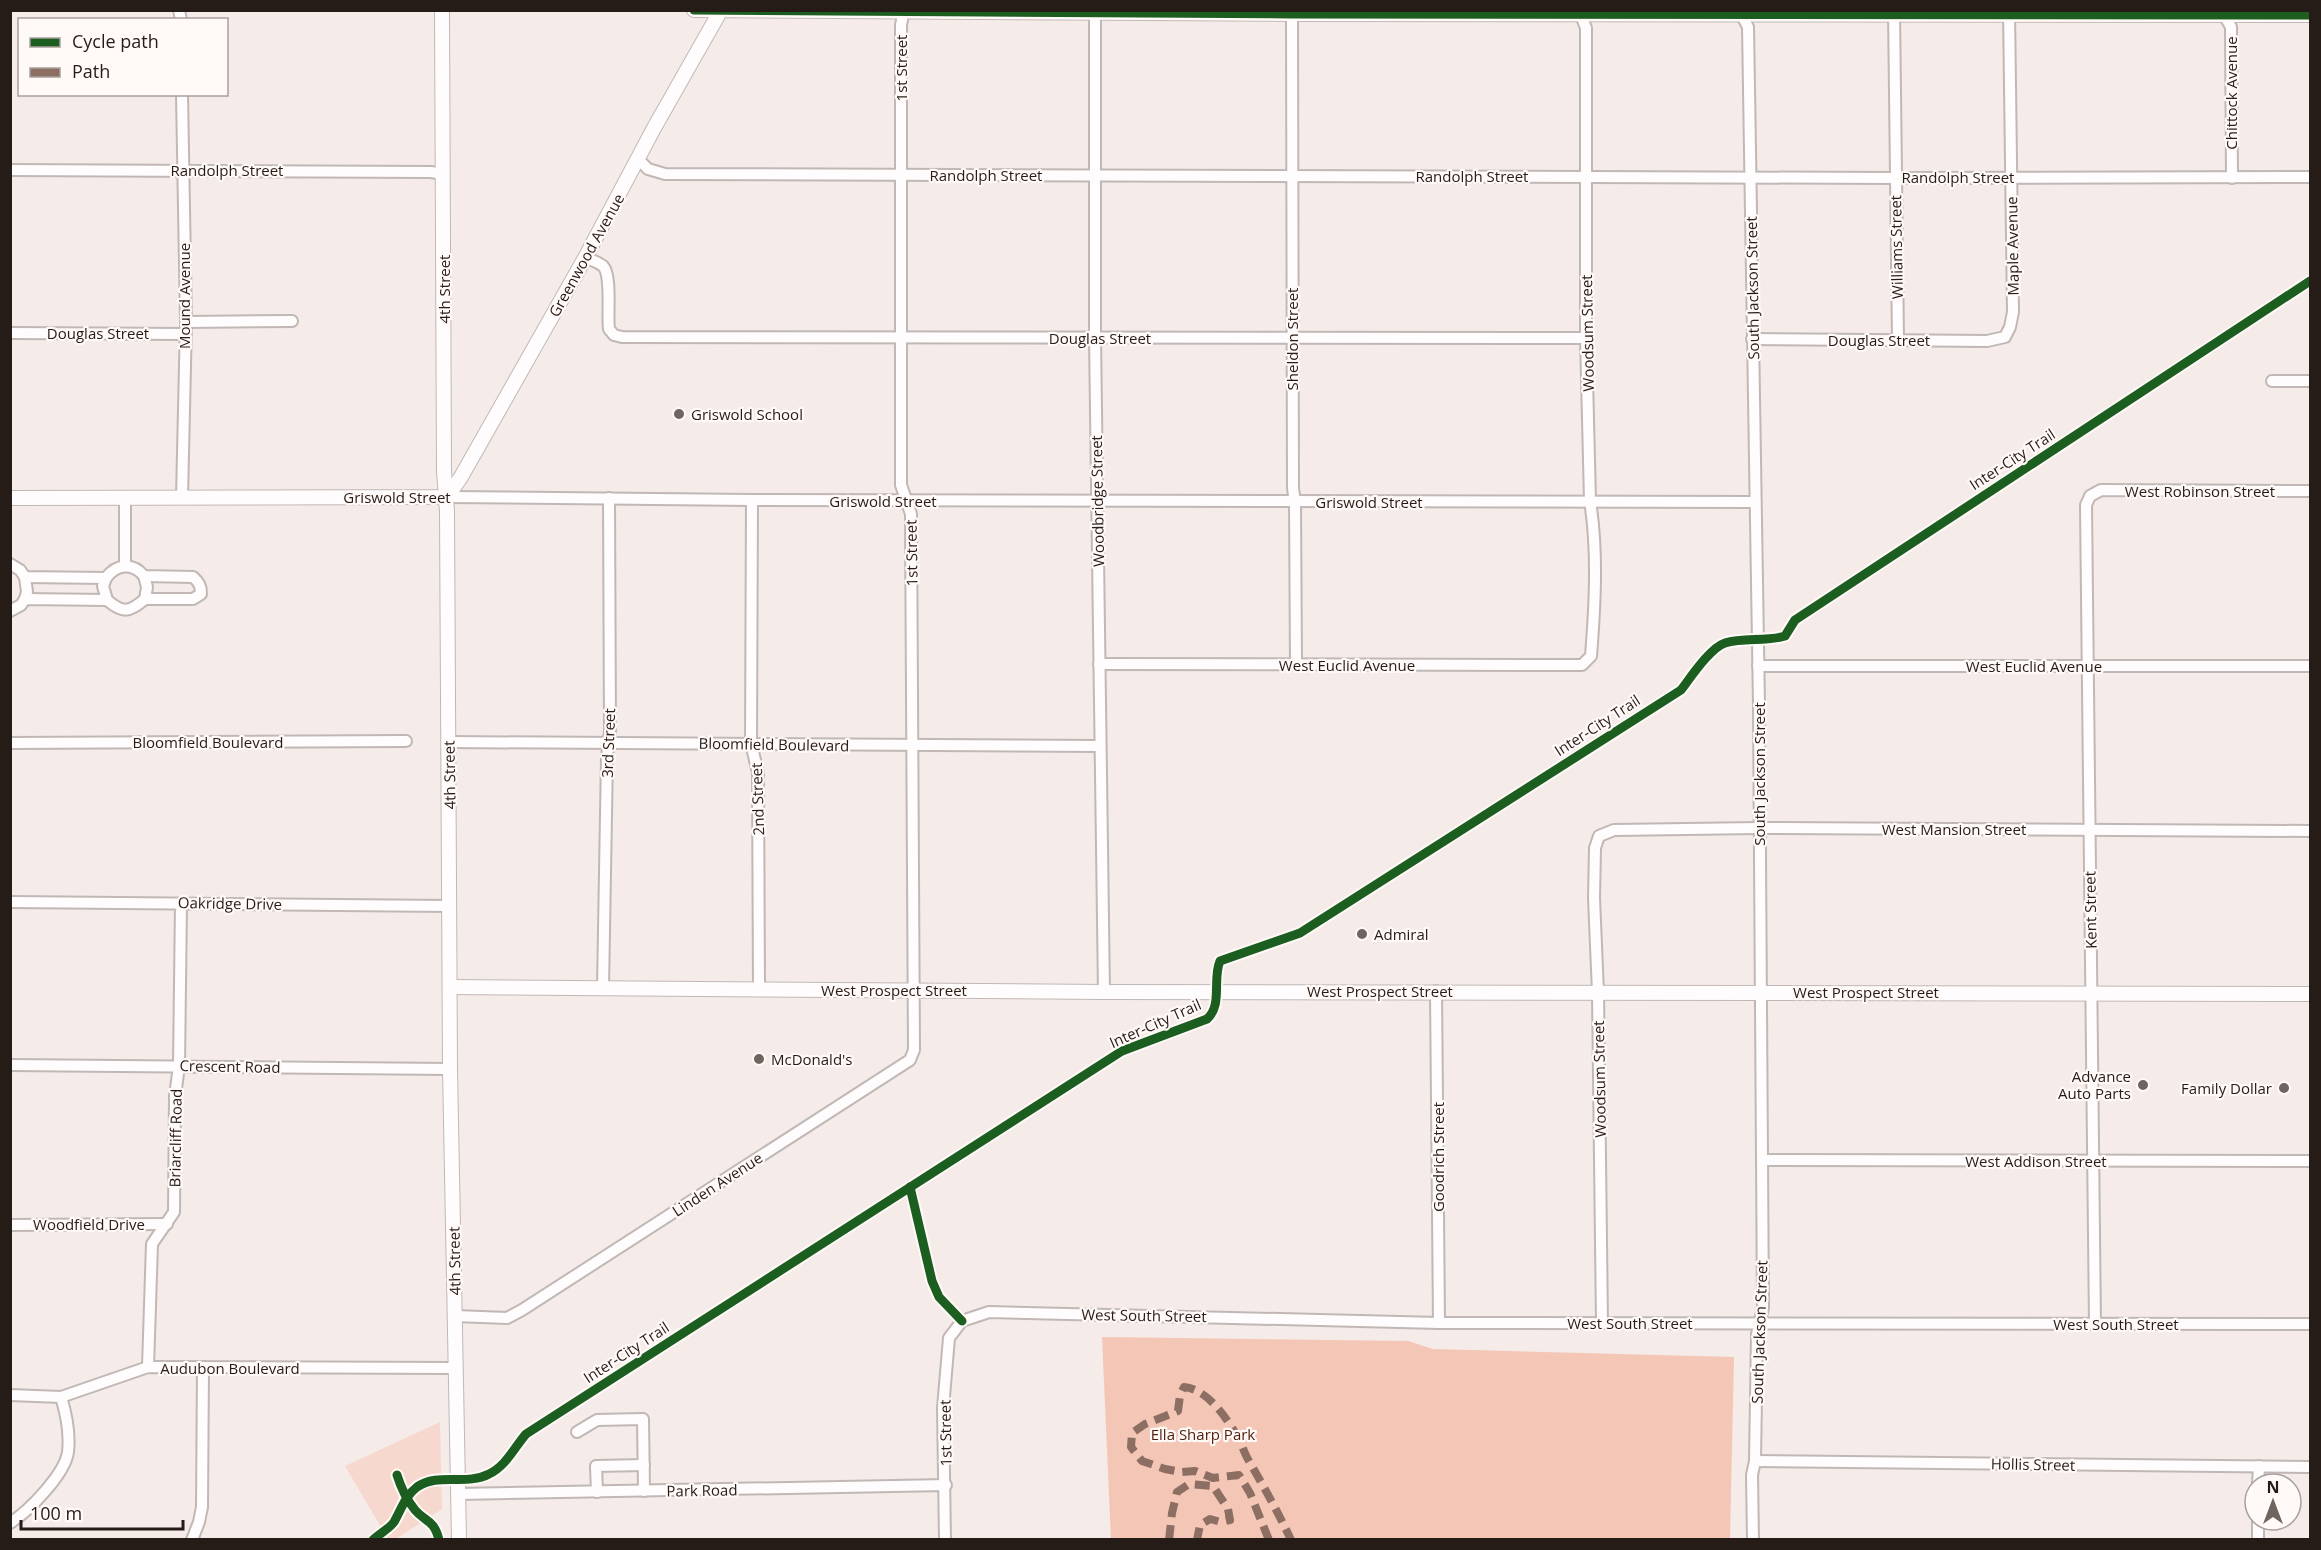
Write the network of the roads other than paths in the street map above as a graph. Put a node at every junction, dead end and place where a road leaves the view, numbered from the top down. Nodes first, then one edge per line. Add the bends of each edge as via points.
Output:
1 (442, 10) edge
2 (694, 10) edge
3 (721, 11) edge
4 (904, 11) edge
5 (1095, 12) edge
6 (1259, 12) edge
7 (1416, 12) edge
8 (1580, 12) edge
9 (1740, 13) edge
10 (1894, 13) edge
11 (2009, 13) edge
12 (2222, 13) edge
13 (1292, 14) junction
14 (2310, 15) edge
15 (182, 96) edge
16 (638, 159) junction
17 (10, 170) edge
18 (183, 170) junction
19 (443, 174) junction
20 (901, 174) junction
21 (1094, 176) junction
22 (1292, 176) junction
23 (1586, 176) junction
24 (1750, 176) junction
25 (2012, 177) junction
26 (2310, 177) edge
27 (1895, 178) junction
28 (2232, 178) junction
29 (585, 258) junction
30 (292, 321) dead end
31 (186, 322) junction
32 (10, 333) edge
33 (185, 334) junction
34 (2005, 337) joint
35 (900, 338) junction
36 (1095, 338) junction
37 (1587, 338) junction
38 (1292, 339) junction
39 (1752, 339) junction
40 (1898, 340) junction
41 (2272, 381) dead end
42 (2310, 381) edge
43 (2310, 491) edge
44 (2090, 496) joint
45 (182, 497) junction
46 (447, 497) junction
47 (10, 498) edge
48 (125, 498) junction
49 (609, 498) junction
50 (752, 500) junction
51 (906, 501) junction
52 (1097, 501) junction
53 (1590, 501) junction
54 (1755, 502) junction
55 (1295, 503) junction
56 (10, 564) edge
57 (125, 566) junction
58 (144, 576) junction
59 (25, 577) junction
60 (106, 578) junction
61 (145, 599) junction
62 (25, 600) junction
63 (107, 600) junction
64 (10, 611) edge
65 (1591, 656) joint
66 (1098, 664) junction
67 (1296, 665) junction
68 (1758, 666) junction
69 (2088, 666) junction
70 (2310, 666) edge
71 (406, 741) dead end
72 (448, 742) junction
73 (10, 743) edge
74 (609, 743) junction
75 (751, 743) junction
76 (912, 745) junction
77 (1099, 746) junction
78 (1758, 828) junction
79 (2089, 830) junction
80 (2310, 831) edge
81 (1599, 836) joint
82 (10, 902) edge
83 (180, 903) junction
84 (450, 906) junction
85 (450, 987) junction
86 (603, 988) junction
87 (759, 989) junction
88 (915, 989) junction
89 (1436, 991) junction
90 (1104, 992) junction
91 (1761, 992) junction
92 (1598, 993) junction
93 (2091, 993) junction
94 (2310, 994) edge
95 (10, 1065) edge
96 (179, 1066) junction
97 (450, 1069) junction
98 (1762, 1160) junction
99 (2094, 1161) junction
100 (2310, 1161) edge
101 (167, 1224) junction
102 (10, 1225) edge
103 (455, 1316) junction
104 (1439, 1323) junction
105 (1602, 1323) junction
106 (1760, 1323) junction
107 (2310, 1324) edge
108 (2095, 1325) junction
109 (954, 1328) joint
110 (148, 1367) junction
111 (203, 1367) junction
112 (454, 1368) junction
113 (10, 1395) edge
114 (61, 1396) junction
115 (578, 1432) dead end
116 (1755, 1461) junction
117 (644, 1465) junction
118 (2259, 1466) junction
119 (2310, 1467) edge
120 (2259, 1472) edge
121 (946, 1485) junction
122 (644, 1491) junction
123 (597, 1492) junction
124 (458, 1494) junction
125 (10, 1523) edge
126 (192, 1539) edge
127 (459, 1539) edge
128 (945, 1539) edge
129 (1753, 1539) edge

1 - 19 street, 4th Street
2 - 3 street
3 - 4 street
3 - 16 street, Greenwood Avenue
4 - 5 street
4 - 20 street, 1st Street
5 - 6 street
5 - 21 street, Woodbridge Street
6 - 13 street
7 - 8 street
7 - 13 street
8 - 9 street
8 - 23 street, Woodsum Street via 1586,28
9 - 10 street
9 - 24 street, South Jackson Street via 1748,27
10 - 11 street
10 - 27 street, Williams Street
11 - 12 street
11 - 25 street, Maple Avenue
12 - 14 street
12 - 28 street, Chittock Avenue via 2231,27
13 - 22 street, Sheldon Street
15 - 18 street, Mound Avenue
16 - 20 street, Randolph Street via 648,169 665,174
16 - 29 street, Greenwood Avenue
17 - 18 street, Randolph Street
18 - 19 street, Randolph Street
18 - 31 street, Mound Avenue
19 - 46 street, 4th Street
20 - 21 street, Randolph Street
20 - 35 street, 1st Street
21 - 22 street, Randolph Street
21 - 36 street, Woodbridge Street
22 - 23 street, Randolph Street
22 - 38 street, Sheldon Street
23 - 24 street, Randolph Street
23 - 37 street, Woodsum Street
24 - 27 street, Randolph Street
24 - 39 street, South Jackson Street
25 - 27 street, Randolph Street
25 - 28 street, Randolph Street
25 - 34 street, Maple Avenue via 2013,312
26 - 28 street, Randolph Street
27 - 40 street, Williams Street
29 - 35 street, Douglas Street via 605,268 609,329 614,336
29 - 46 street, Greenwood Avenue
30 - 31 street
31 - 33 street, Mound Avenue
32 - 33 street, Douglas Street
33 - 45 street, Mound Avenue
34 - 40 street, Douglas Street via 1988,341
35 - 36 street, Douglas Street
35 - 51 street, 1st Street via 901,486
36 - 38 street, Douglas Street
36 - 52 street, Woodbridge Street
37 - 38 street, Douglas Street
37 - 53 street, Woodsum Street
38 - 55 street, Sheldon Street
39 - 40 street, Douglas Street
39 - 54 street, South Jackson Street
41 - 42 street
43 - 44 street, West Robinson Street via 2101,490
44 - 69 street, Kent Street via 2086,505
45 - 46 street, Griswold Street
45 - 48 street, Griswold Street
46 - 49 street, Griswold Street
46 - 72 street, 4th Street
47 - 48 street, Griswold Street
48 - 57 street
49 - 50 street, Griswold Street
49 - 74 street, 3rd Street
50 - 51 street, Griswold Street
50 - 75 street, 2nd Street
51 - 52 street, Griswold Street
51 - 76 street, 1st Street via 911,514
52 - 55 street, Griswold Street
52 - 66 street, Woodbridge Street
53 - 54 street, Griswold Street
53 - 55 street, Griswold Street
53 - 65 street, Woodsum Street via 1594,619
54 - 68 street, South Jackson Street
55 - 67 street, Sheldon Street
56 - 59 street
57 - 58 street
57 - 60 street via 116,568
58 - 61 street
58 - 61 street via 193,577 201,589 201,594 193,599
59 - 60 street
59 - 62 street
60 - 63 street via 103,586
61 - 63 street via 126,610
62 - 63 street
62 - 64 street
65 - 67 street, West Euclid Avenue via 1582,665
66 - 67 street, West Euclid Avenue
66 - 77 street, Woodbridge Street
68 - 69 street, West Euclid Avenue
68 - 78 street, South Jackson Street
69 - 70 street, West Euclid Avenue
69 - 79 street, Kent Street
71 - 73 street, Bloomfield Boulevard
72 - 74 street, Bloomfield Boulevard
72 - 84 street, 4th Street
74 - 75 street, Bloomfield Boulevard
74 - 86 street, 3rd Street
75 - 76 street, Bloomfield Boulevard
75 - 87 street, 2nd Street via 758,773
76 - 77 street, Bloomfield Boulevard
76 - 88 street, 1st Street
77 - 90 street, Woodbridge Street
78 - 79 street, West Mansion Street
78 - 81 street, West Mansion Street via 1614,830
78 - 91 street, South Jackson Street
79 - 80 street, West Mansion Street
79 - 93 street, Kent Street
81 - 92 street, Woodsum Street via 1595,848 1594,898
82 - 83 street, Oakridge Drive
83 - 84 street, Oakridge Drive
83 - 96 street, Briarcliff Road
84 - 85 street, 4th Street
85 - 86 street, West Prospect Street
85 - 97 street, 4th Street
86 - 87 street, West Prospect Street
87 - 88 street, West Prospect Street
88 - 90 street, West Prospect Street
88 - 103 street, Linden Avenue via 915,1050 910,1060 507,1318
89 - 90 street, West Prospect Street
89 - 92 street, West Prospect Street
89 - 104 street, Goodrich Street
91 - 92 street, West Prospect Street
91 - 93 street, West Prospect Street
91 - 98 street, South Jackson Street
92 - 105 street, Woodsum Street
93 - 94 street, West Prospect Street
93 - 99 street, Kent Street
95 - 96 street, Crescent Road
96 - 97 street, Crescent Road
96 - 101 street, Briarcliff Road via 174,1212
97 - 103 street, 4th Street
98 - 99 street, West Addison Street
98 - 106 street, South Jackson Street
99 - 100 street, West Addison Street
99 - 108 street, Kent Street
101 - 102 street, Woodfield Drive
101 - 110 street, Briarcliff Road via 152,1244
103 - 112 street, 4th Street
104 - 105 street, West South Street
104 - 109 street, West South Street via 989,1312 962,1321
105 - 106 street, West South Street
106 - 108 street, West South Street
106 - 116 street, South Jackson Street
107 - 108 street, West South Street
109 - 121 street, 1st Street via 947,1351 943,1408
110 - 111 street, Audubon Boulevard
110 - 114 street, Audubon Boulevard
111 - 112 street, Audubon Boulevard
111 - 126 street via 202,1507
112 - 124 street, 4th Street
113 - 114 street, Audubon Boulevard
114 - 125 street via 68,1454 55,1478 23,1515
115 - 117 street via 597,1420 643,1419
116 - 118 street, Hollis Street
116 - 129 street, South Jackson Street
117 - 122 street
117 - 123 street via 596,1466
118 - 119 street, Hollis Street
118 - 120 street
121 - 122 street, Park Road
121 - 128 street, 1st Street
122 - 123 street, Park Road
123 - 124 street, Park Road
124 - 127 street, 4th Street

